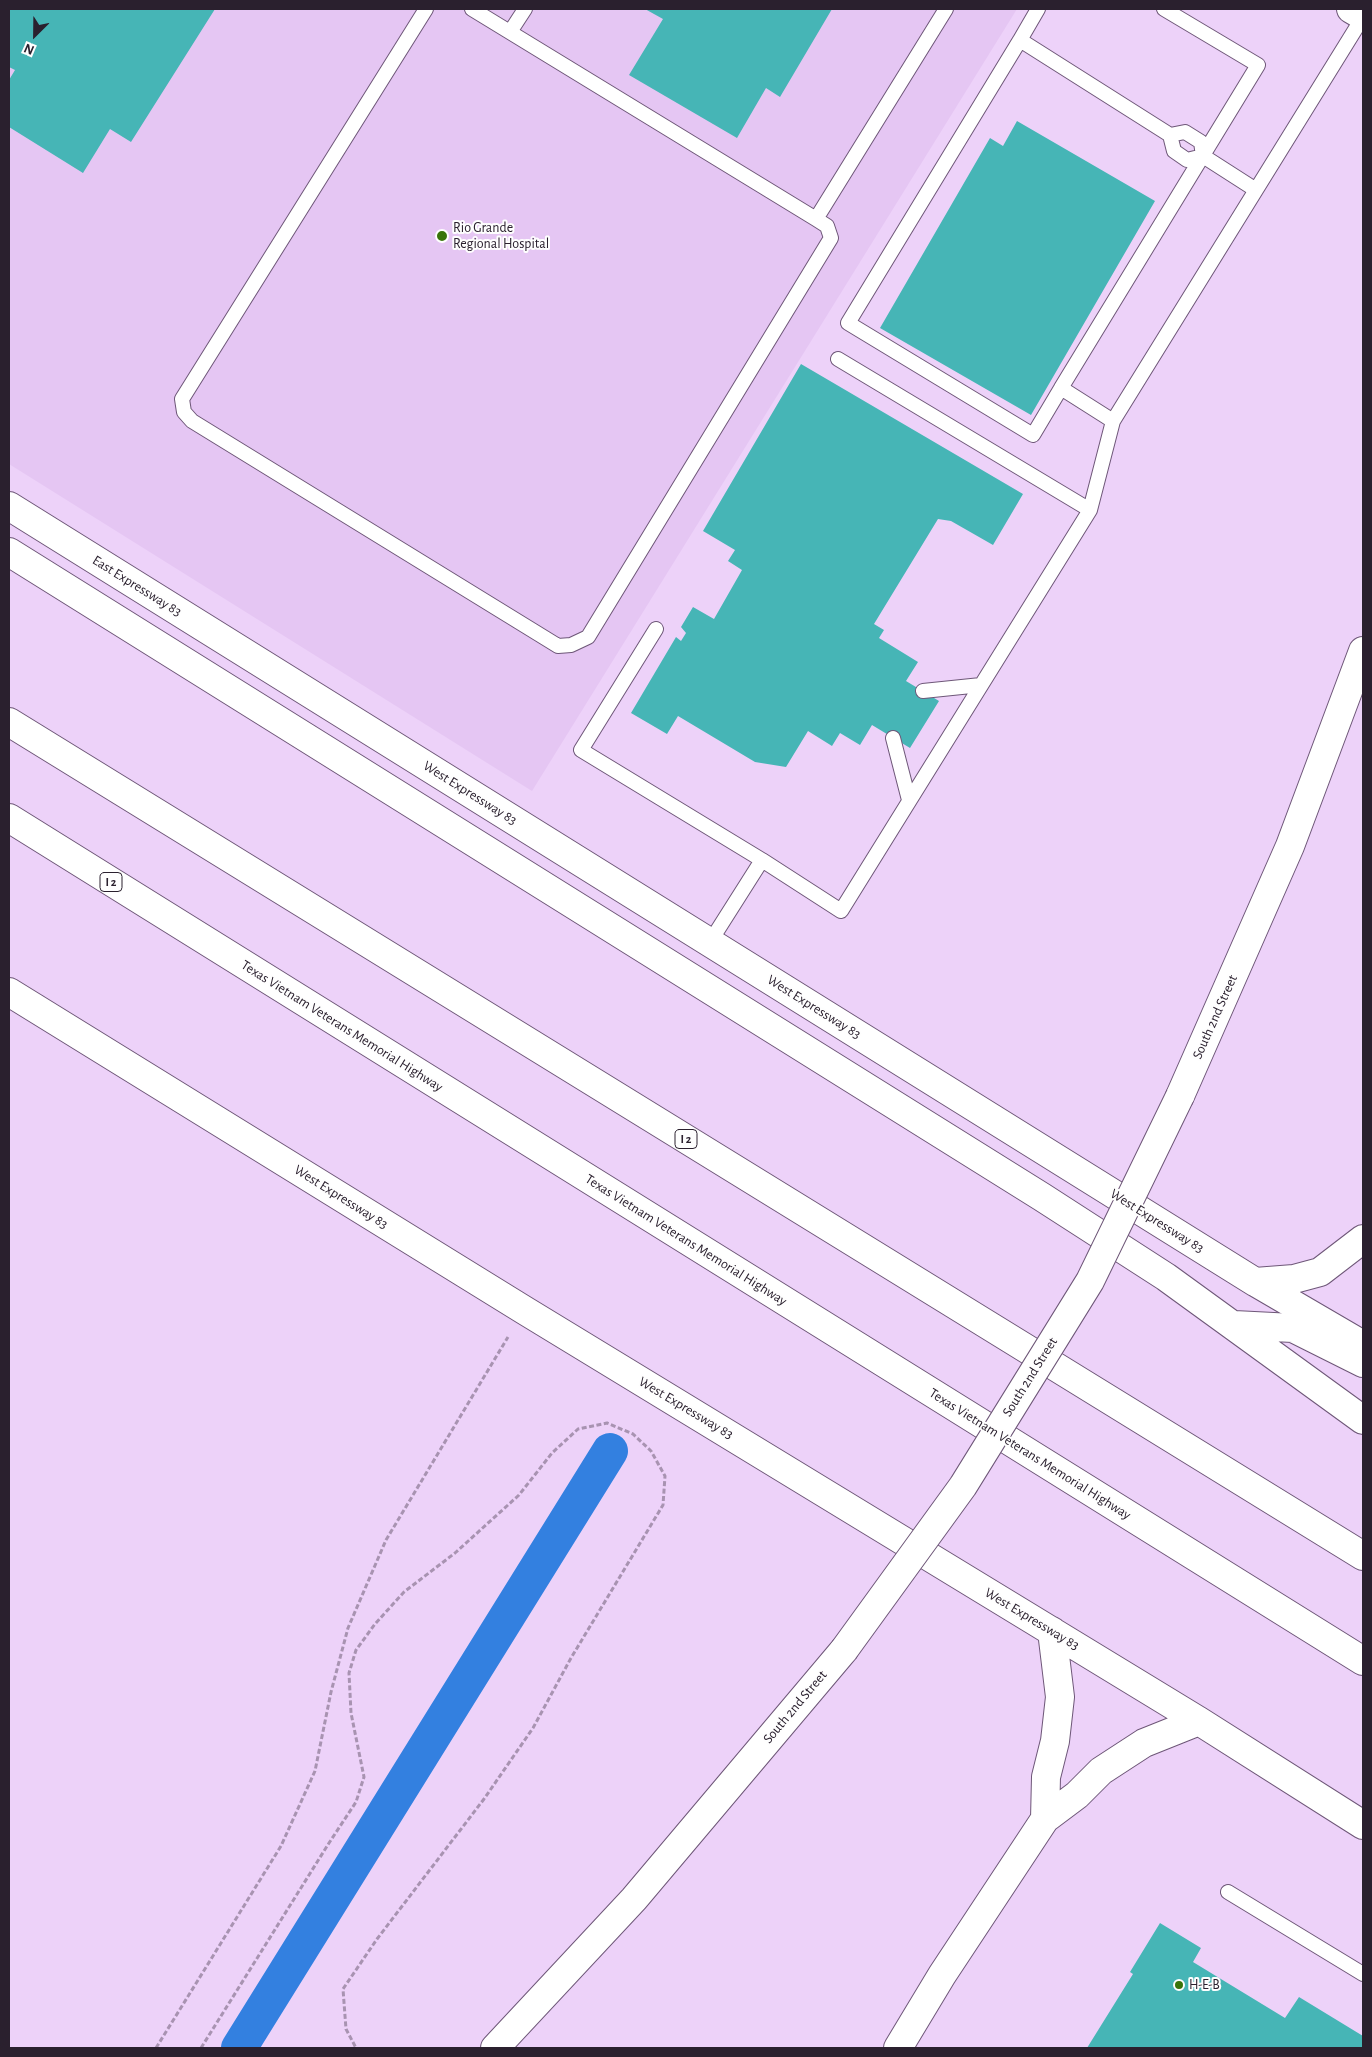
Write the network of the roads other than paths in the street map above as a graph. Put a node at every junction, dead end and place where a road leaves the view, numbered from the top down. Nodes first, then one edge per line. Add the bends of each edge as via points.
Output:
1 (426, 9) edge
2 (472, 9) edge
3 (525, 9) edge
4 (946, 9) edge
5 (1038, 9) edge
6 (1164, 9) edge
7 (1351, 9) edge
8 (1363, 17) edge
9 (510, 32) junction
10 (1020, 40) junction
11 (1170, 135) junction
12 (1202, 156) junction
13 (1256, 190) junction
14 (816, 219) junction
15 (838, 359) dead end
16 (1061, 388) junction
17 (1113, 421) junction
18 (9, 506) edge
19 (1090, 510) junction
20 (9, 552) edge
21 (656, 629) dead end
22 (1363, 651) edge
23 (266, 666) joint
24 (981, 684) junction
25 (923, 691) dead end
26 (9, 722) edge
27 (893, 738) dead end
28 (910, 800) junction
29 (9, 818) edge
30 (762, 860) junction
31 (710, 942) junction
32 (9, 992) edge
33 (1363, 1239) edge
34 (1255, 1282) junction
35 (1234, 1325) junction
36 (1363, 1345) edge
37 (1363, 1363) edge
38 (1363, 1420) edge
39 (1363, 1556) edge
40 (1052, 1631) junction
41 (1363, 1661) edge
42 (1199, 1721) junction
43 (1045, 1819) junction
44 (1363, 1825) edge
45 (1228, 1892) dead end
46 (1363, 1974) edge
47 (495, 2048) edge
48 (898, 2048) edge

1 - 14 lane via 182,399 184,412 192,421 558,646 588,637 831,238 827,226
2 - 9 lane
3 - 9 lane
4 - 14 lane
5 - 10 lane
6 - 12 lane via 1258,65
7 - 8 main road
8 - 13 lane
9 - 14 lane
10 - 11 lane
10 - 16 lane via 848,323 1033,435
11 - 12 lane via 1174,151 1187,160
11 - 12 lane via 1185,132 1201,142
12 - 13 lane
12 - 16 lane
13 - 17 lane
15 - 19 lane
16 - 17 lane
17 - 19 lane
18 - 23 main road, East Expressway 83
19 - 24 lane
20 - 35 main road via 1017,1181 1166,1276
21 - 30 lane via 582,750
22 - 47 main road, South 2nd Street, bridge via 1290,846 1180,1096 1085,1289 963,1486 844,1650 634,1899
23 - 31 main road, West Expressway 83
24 - 25 lane
24 - 28 lane
26 - 39 main road, I 2
27 - 28 lane
28 - 30 lane via 841,911
29 - 41 main road, Texas Vietnam Veterans Memorial Highway / I 2
30 - 31 lane
31 - 34 main road, West Expressway 83
32 - 40 main road, West Expressway 83
33 - 34 main road via 1320,1272 1294,1280
34 - 36 main road, West Expressway 83
35 - 37 main road via 1292,1328
35 - 38 main road
40 - 42 main road, West Expressway 83
40 - 43 main road via 1060,1697 1055,1741 1046,1777
42 - 43 main road via 1144,1743 1101,1771
42 - 44 main road, West Expressway 83
43 - 48 main road via 942,1974
45 - 46 lane

